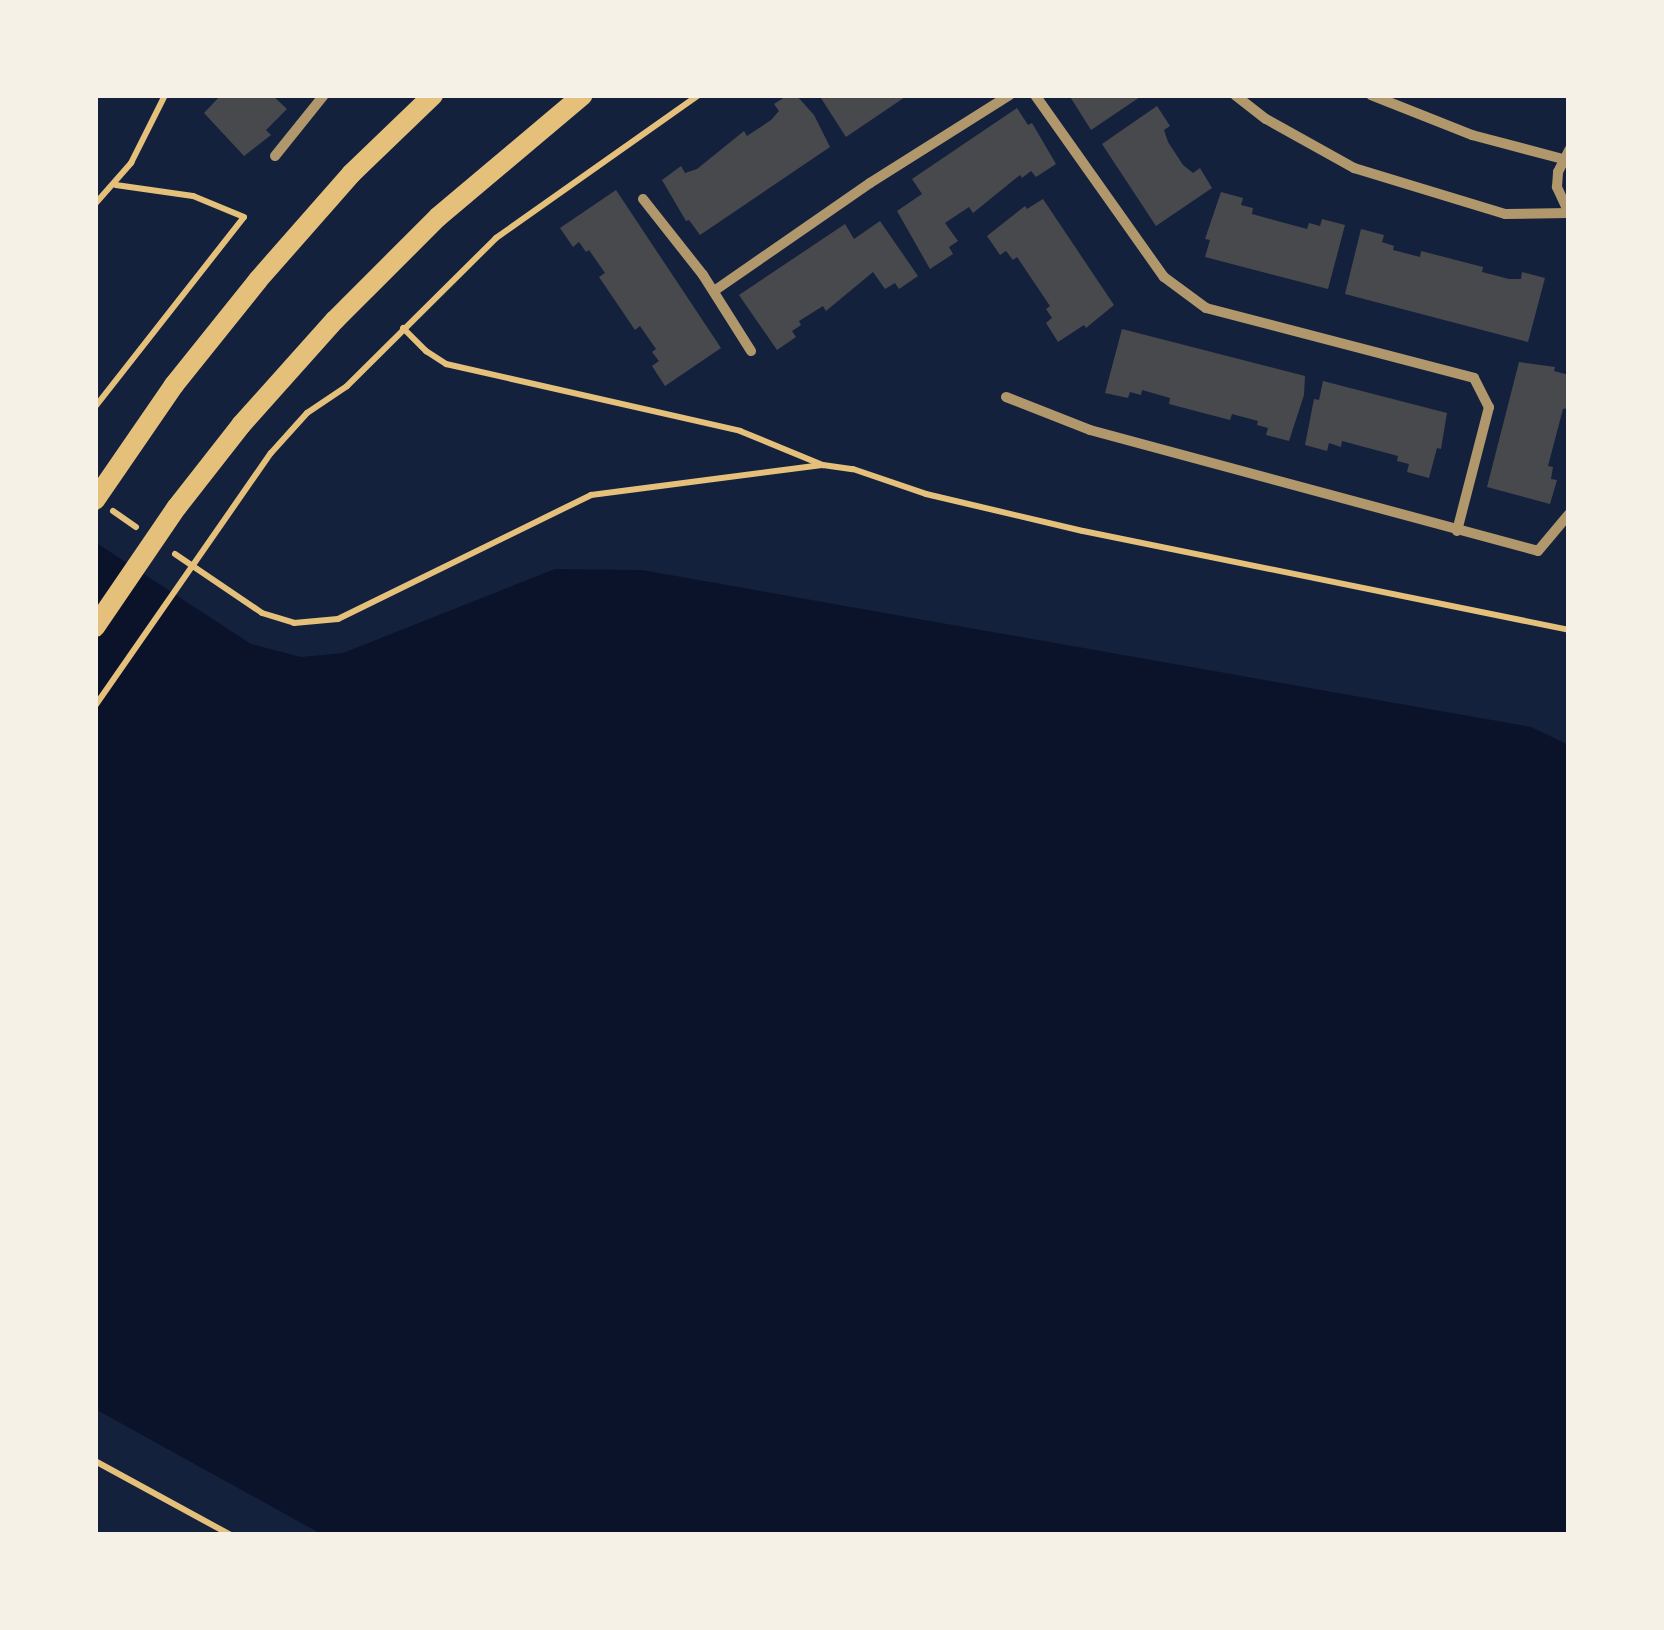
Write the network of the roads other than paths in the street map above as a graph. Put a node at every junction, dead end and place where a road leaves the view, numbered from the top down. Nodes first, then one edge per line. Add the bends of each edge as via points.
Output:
1 (324, 95) edge
2 (433, 95) edge
3 (582, 95) edge
4 (1010, 95) edge
5 (1035, 95) edge
6 (1234, 95) edge
7 (1371, 95) edge
8 (1566, 155) edge
9 (275, 156) dead end
10 (644, 199) dead end
11 (1569, 212) edge
12 (714, 292) junction
13 (750, 350) dead end
14 (1006, 397) dead end
15 (103, 505) edge
16 (1569, 514) edge
17 (1457, 531) junction
18 (95, 628) edge

1 - 9 street
2 - 15 main road via 351,174 258,280 118,466
3 - 18 main road via 438,218 335,320 177,507
4 - 12 street
5 - 17 street via 1164,277 1206,308 1474,378 1488,407
6 - 11 street via 1310,145 1400,184 1505,214
7 - 8 street via 1472,135
8 - 11 street via 1557,187
10 - 12 street
12 - 13 street
14 - 17 street via 1090,430
16 - 17 street via 1538,551

